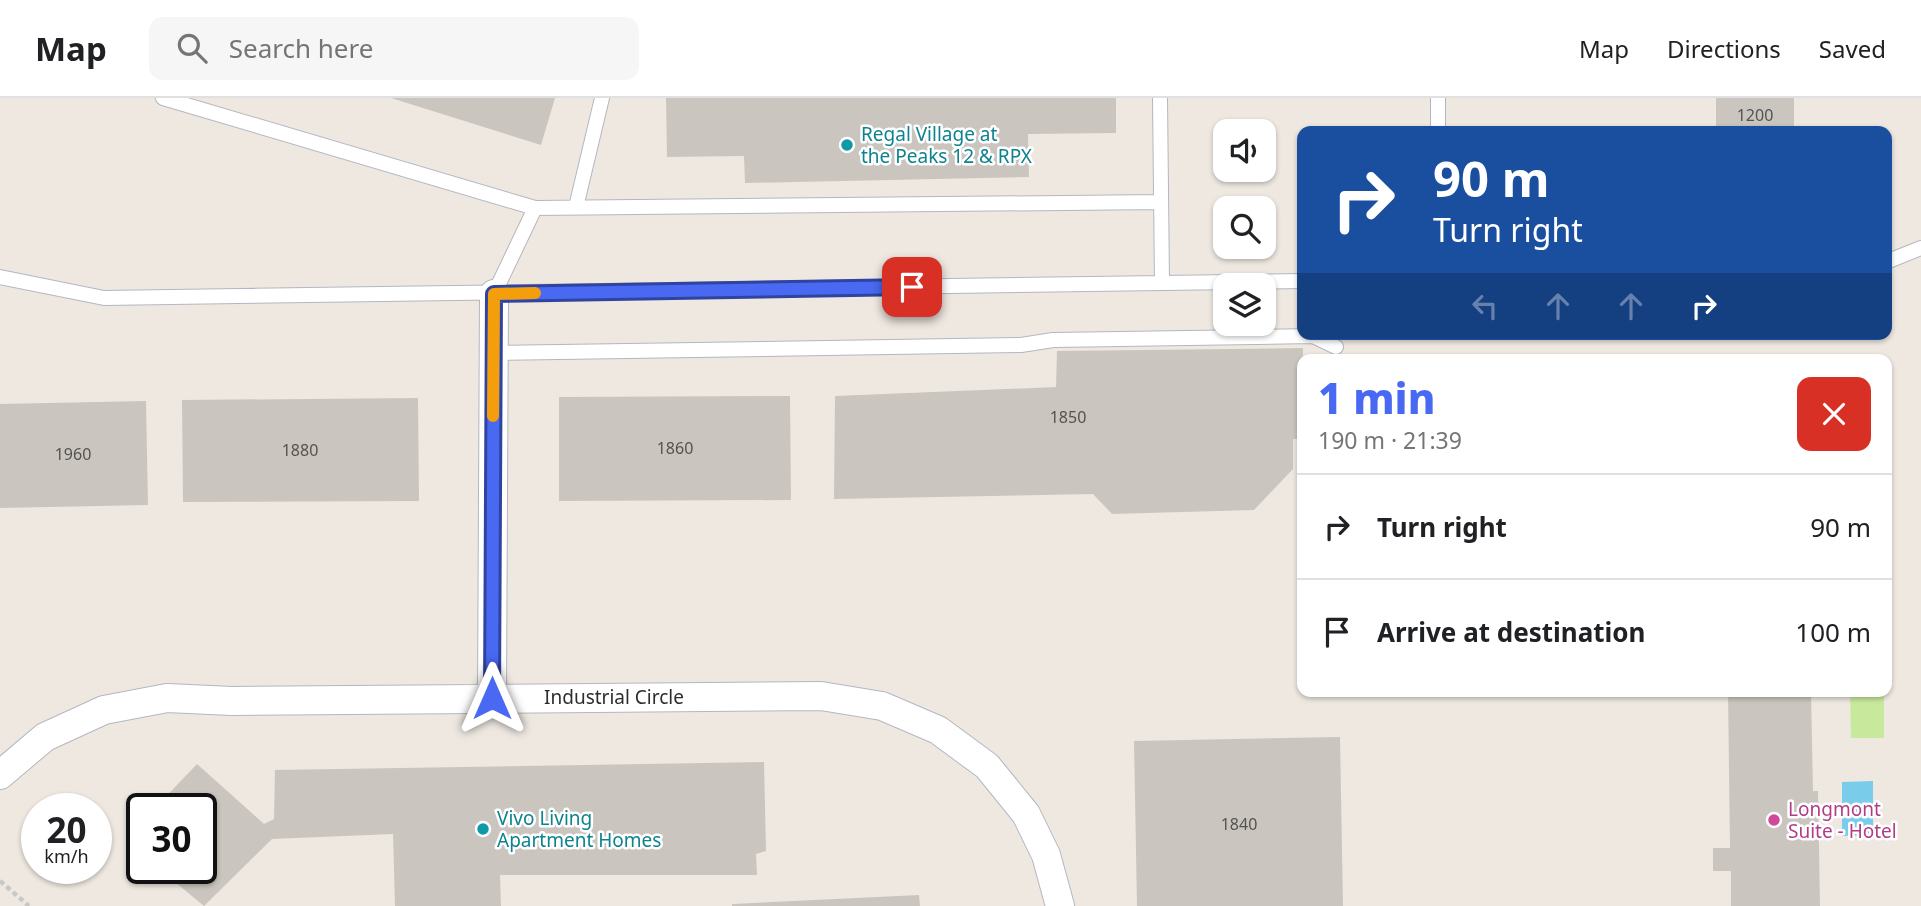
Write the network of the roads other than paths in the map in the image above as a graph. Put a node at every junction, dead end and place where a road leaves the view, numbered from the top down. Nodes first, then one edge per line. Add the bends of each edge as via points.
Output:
1 (163, 98) edge
2 (602, 98) edge
3 (1160, 98) edge
4 (1438, 98) edge
5 (1438, 126) edge
6 (1161, 202) junction
7 (535, 208) junction
8 (576, 208) junction
9 (1921, 247) edge
10 (1892, 259) edge
11 (0, 277) edge
12 (1297, 281) edge
13 (1162, 283) junction
14 (494, 294) junction
15 (1297, 336) edge
16 (1321, 340) edge
17 (1336, 347) dead end
18 (494, 353) junction
19 (492, 698) junction
20 (0, 775) edge
21 (1060, 906) edge

1 - 7 lane
2 - 8 lane
3 - 6 lane
4 - 5 lane
6 - 8 lane
6 - 13 lane
7 - 8 lane
7 - 14 lane
9 - 10 lane
11 - 14 lane via 104,298
12 - 13 lane
13 - 14 lane
14 - 18 street
15 - 18 lane
16 - 17 lane
18 - 19 street
19 - 20 street, Industrial Circle via 167,698 104,710 45,737
19 - 21 street, Industrial Circle via 821,696 882,706 938,730 987,766 1026,814 1046,855

